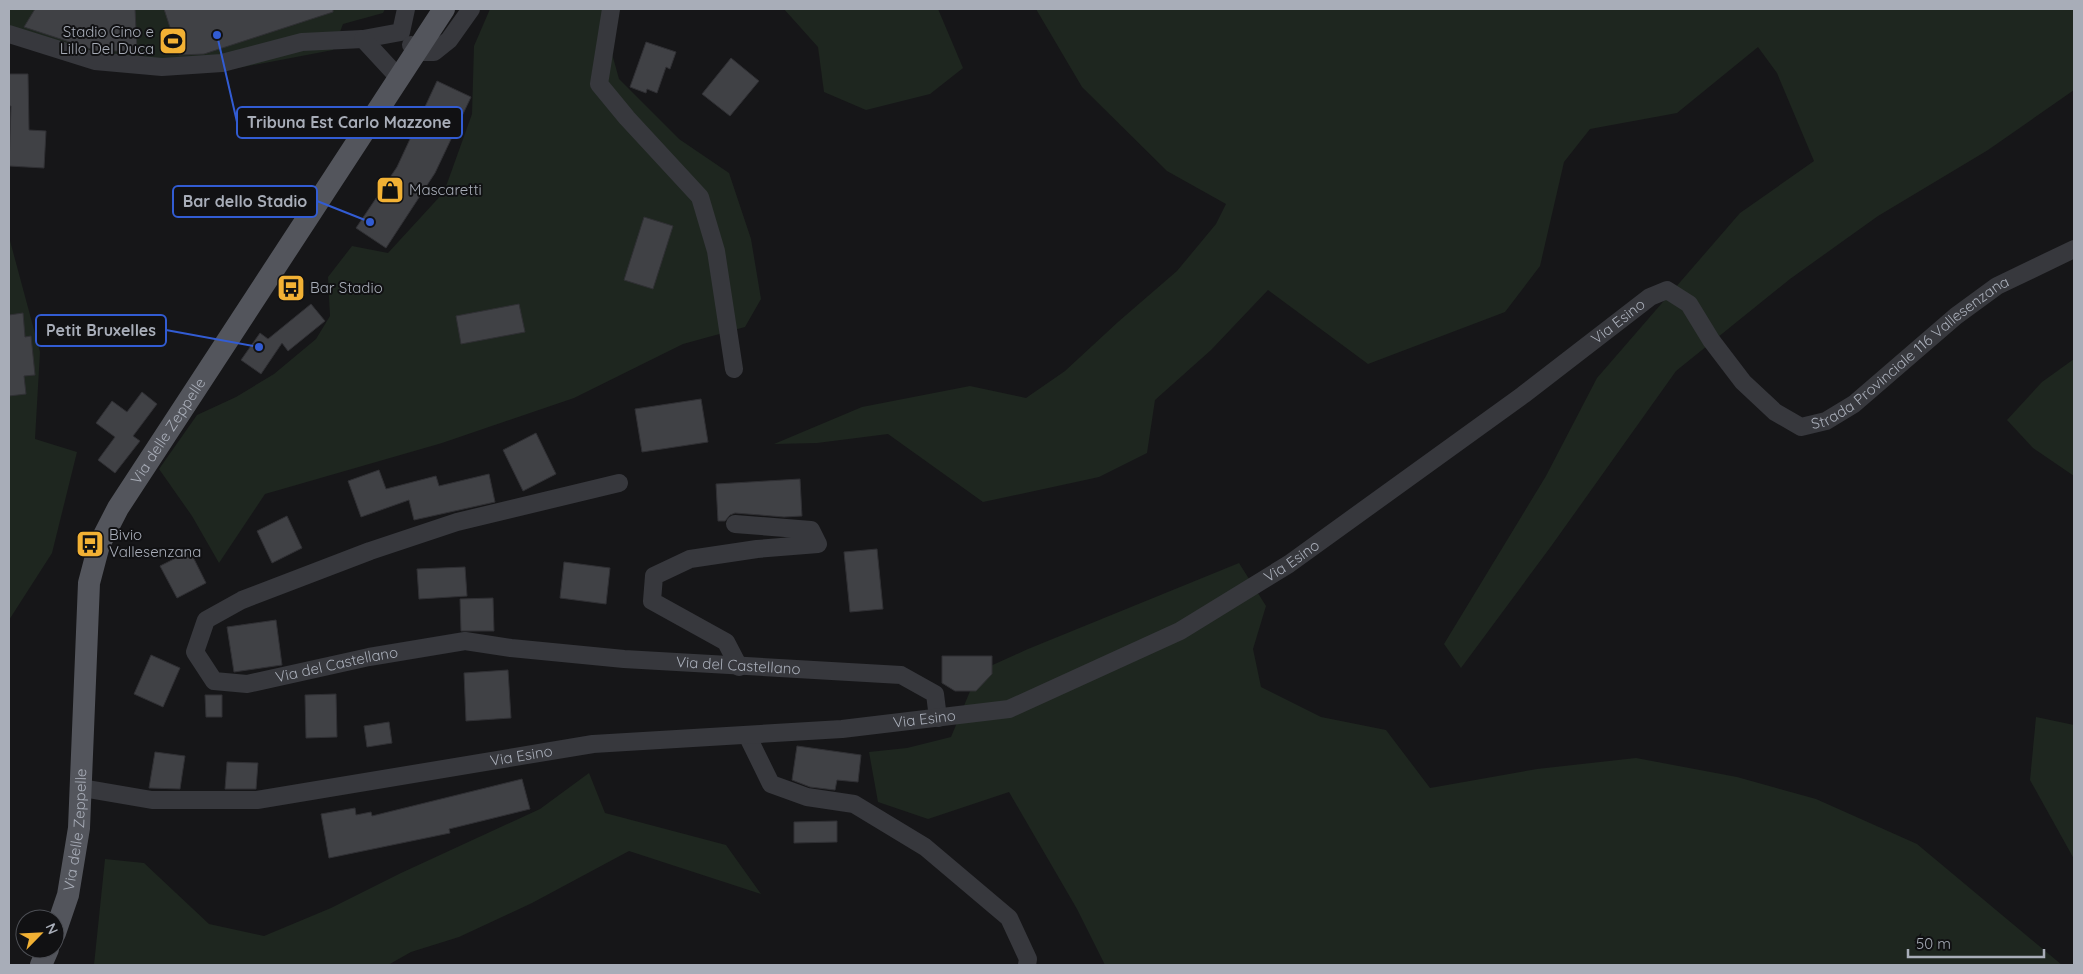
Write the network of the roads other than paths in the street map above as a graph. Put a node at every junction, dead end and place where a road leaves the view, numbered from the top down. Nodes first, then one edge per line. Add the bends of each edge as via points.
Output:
1 (406, 9) edge
2 (444, 9) edge
3 (471, 9) edge
4 (611, 9) edge
5 (401, 32) junction
6 (9, 34) edge
7 (362, 39) junction
8 (417, 52) junction
9 (399, 78) junction
10 (2074, 249) edge
11 (1650, 297) joint
12 (734, 370) dead end
13 (619, 483) dead end
14 (735, 524) dead end
15 (739, 667) junction
16 (938, 718) junction
17 (747, 735) junction
18 (82, 788) junction
19 (63, 909) edge
20 (1027, 965) edge

1 - 5 street
2 - 8 main road, Via delle Zeppelle
3 - 8 street via 449,40 434,52
4 - 12 street via 599,84 700,197 716,251
5 - 7 street
5 - 8 street
6 - 7 street via 95,61 162,66 222,63 302,42
7 - 9 street
8 - 9 main road, Via delle Zeppelle
9 - 18 main road, Via delle Zeppelle via 124,500 99,545 89,583
10 - 11 street, Strada Provinciale 116 Vallesenzana via 1998,286 1956,316 1854,404 1826,421 1801,426 1775,412 1743,382 1689,304 1667,290
11 - 16 street, Via Esino via 1523,395 1289,564 1180,631 1009,709
13 - 15 street, Via del Castellano via 457,522 370,550 242,600 206,620 195,652 214,680 247,684 466,641 605,658
14 - 15 street via 811,530 818,544 690,559 654,576 652,601 726,642
15 - 16 street, Via del Castellano via 901,675 935,694
16 - 17 street, Via Esino
17 - 18 street, Via Esino via 593,744 257,800 152,800
17 - 20 street via 771,784 807,797 854,804 925,847 1009,918 1028,959
18 - 19 main road, Via delle Zeppelle via 77,852

